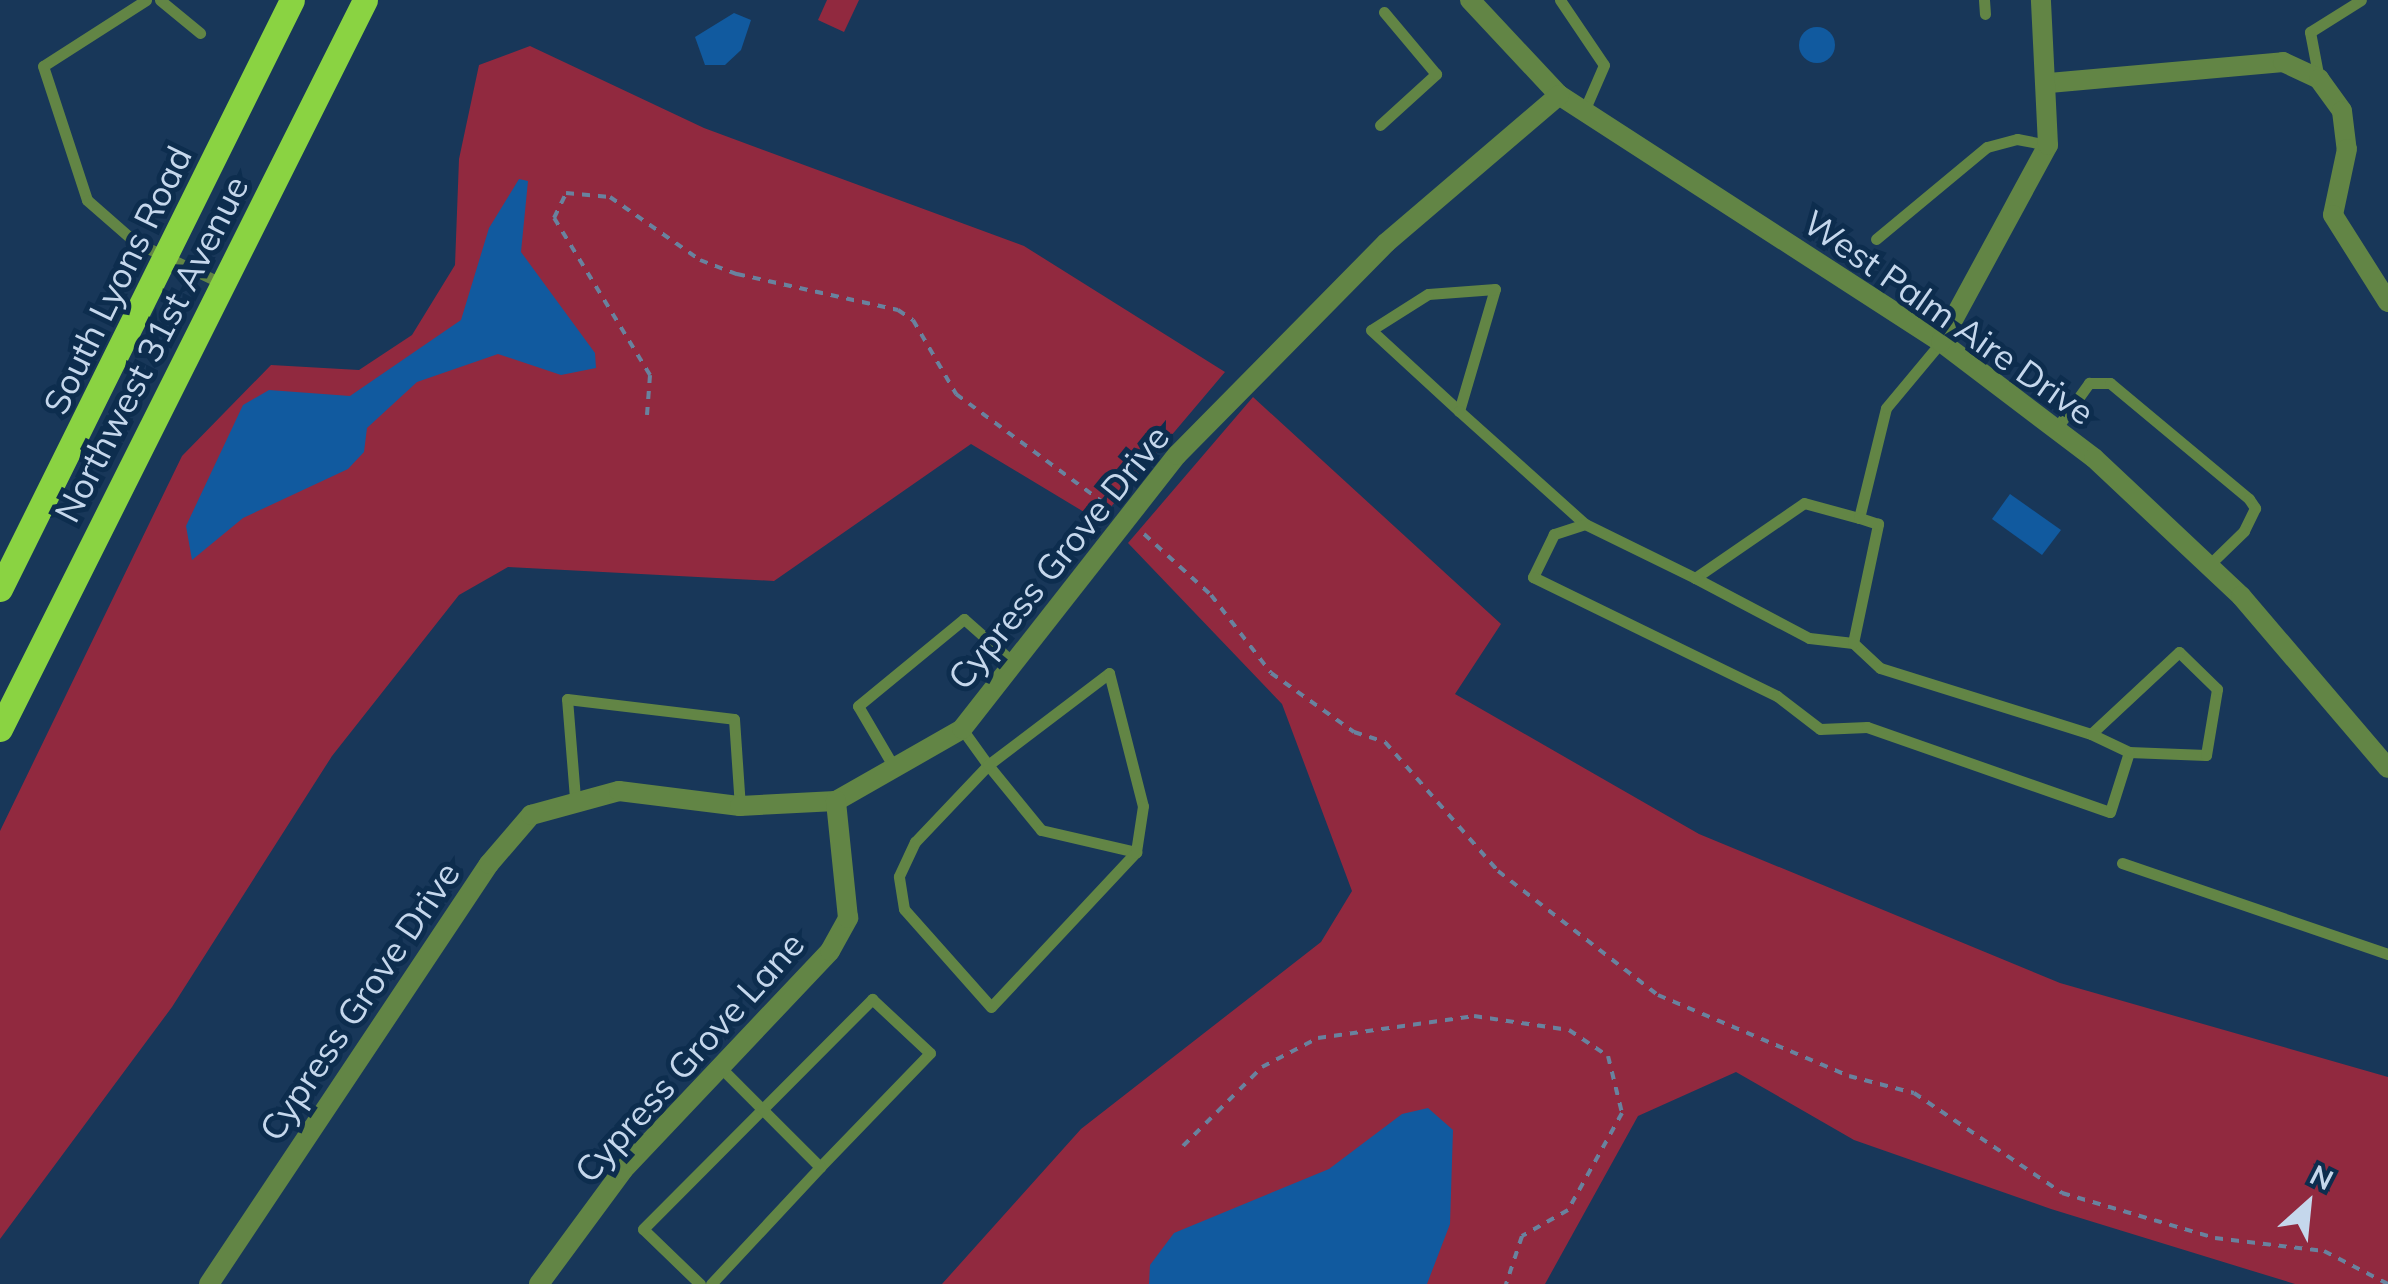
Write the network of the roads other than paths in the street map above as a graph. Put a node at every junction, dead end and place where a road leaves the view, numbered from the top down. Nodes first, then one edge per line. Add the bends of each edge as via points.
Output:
1 (146, 0) edge
2 (160, 0) edge
3 (292, 0) edge
4 (365, 0) edge
5 (1470, 0) edge
6 (1560, 0) edge
7 (2041, 0) edge
8 (2361, 0) edge
9 (1384, 12) dead end
10 (200, 33) dead end
11 (2319, 79) junction
12 (2049, 83) junction
13 (1559, 96) junction
14 (1584, 111) junction
15 (1380, 125) dead end
16 (2048, 145) junction
17 (1876, 240) dead end
18 (167, 261) junction
19 (221, 283) junction
20 (2388, 302) edge
21 (1940, 342) junction
22 (1459, 410) junction
23 (2056, 429) junction
24 (1859, 518) junction
25 (1584, 524) junction
26 (2208, 565) junction
27 (1695, 578) junction
28 (0, 589) edge
29 (1853, 642) junction
30 (1016, 665) junction
31 (0, 729) edge
32 (962, 729) junction
33 (2091, 734) junction
34 (2129, 752) junction
35 (988, 765) junction
36 (2388, 768) edge
37 (895, 769) junction
38 (575, 798) junction
39 (836, 801) junction
40 (740, 806) junction
41 (1136, 852) junction
42 (2122, 863) dead end
43 (2388, 954) edge
44 (718, 1065) junction
45 (765, 1112) junction
46 (820, 1168) junction
47 (209, 1284) edge
48 (539, 1284) edge
49 (700, 1284) edge
50 (711, 1284) edge

1 - 18 lane via 43,66 87,200
2 - 10 lane
3 - 18 main road, South Lyons Road
4 - 19 main road, Northwest 31st Avenue
5 - 13 street, West Palm Aire Drive
6 - 14 lane via 1604,65
7 - 12 street
8 - 11 lane via 2310,32
9 - 15 lane via 1436,74
11 - 12 street via 2282,62
11 - 20 street via 2342,111 2347,149 2333,215
12 - 16 street
13 - 14 street, West Palm Aire Drive
13 - 30 street, Cypress Grove Drive via 1386,243 1123,519
14 - 21 street, West Palm Aire Drive
16 - 17 lane via 2017,139 1987,147
16 - 21 street
18 - 19 lane
18 - 28 main road, South Lyons Road
19 - 31 main road, Northwest 31st Avenue
21 - 23 street, West Palm Aire Drive
21 - 24 lane via 1886,408
22 - 22 lane via 1371,330 1428,294 1495,289
22 - 25 lane
23 - 26 street, West Palm Aire Drive
23 - 26 lane via 2089,383 2110,382 2248,499 2255,508 2244,532
24 - 27 lane via 1804,504
24 - 29 lane via 1878,524
25 - 27 lane
25 - 34 lane via 1554,534 1534,577 1778,696 1820,729 1866,726 2110,812
26 - 36 street, West Palm Aire Drive
27 - 29 lane via 1809,638
29 - 33 lane via 1880,668
30 - 32 street, Cypress Grove Drive
30 - 37 lane via 964,619 858,706
32 - 35 lane
32 - 37 street, Cypress Grove Drive
33 - 34 lane
33 - 34 lane via 2179,652 2217,689 2206,756
35 - 41 lane via 1041,830
35 - 41 lane via 1109,673 1143,806
35 - 41 lane via 914,842 899,876 904,909 991,1007
37 - 39 street, Cypress Grove Drive
38 - 40 street, Cypress Grove Drive via 618,791
38 - 40 lane via 567,699 734,719
38 - 47 street, Cypress Grove Drive via 531,816 489,864
39 - 40 street, Cypress Grove Drive
39 - 44 street, Cypress Grove Lane via 848,918 830,951
42 - 43 lane
44 - 45 lane
44 - 48 street, Cypress Grove Lane via 623,1170
45 - 46 lane
45 - 46 lane via 872,998 930,1053
45 - 49 lane via 643,1229
46 - 50 lane

